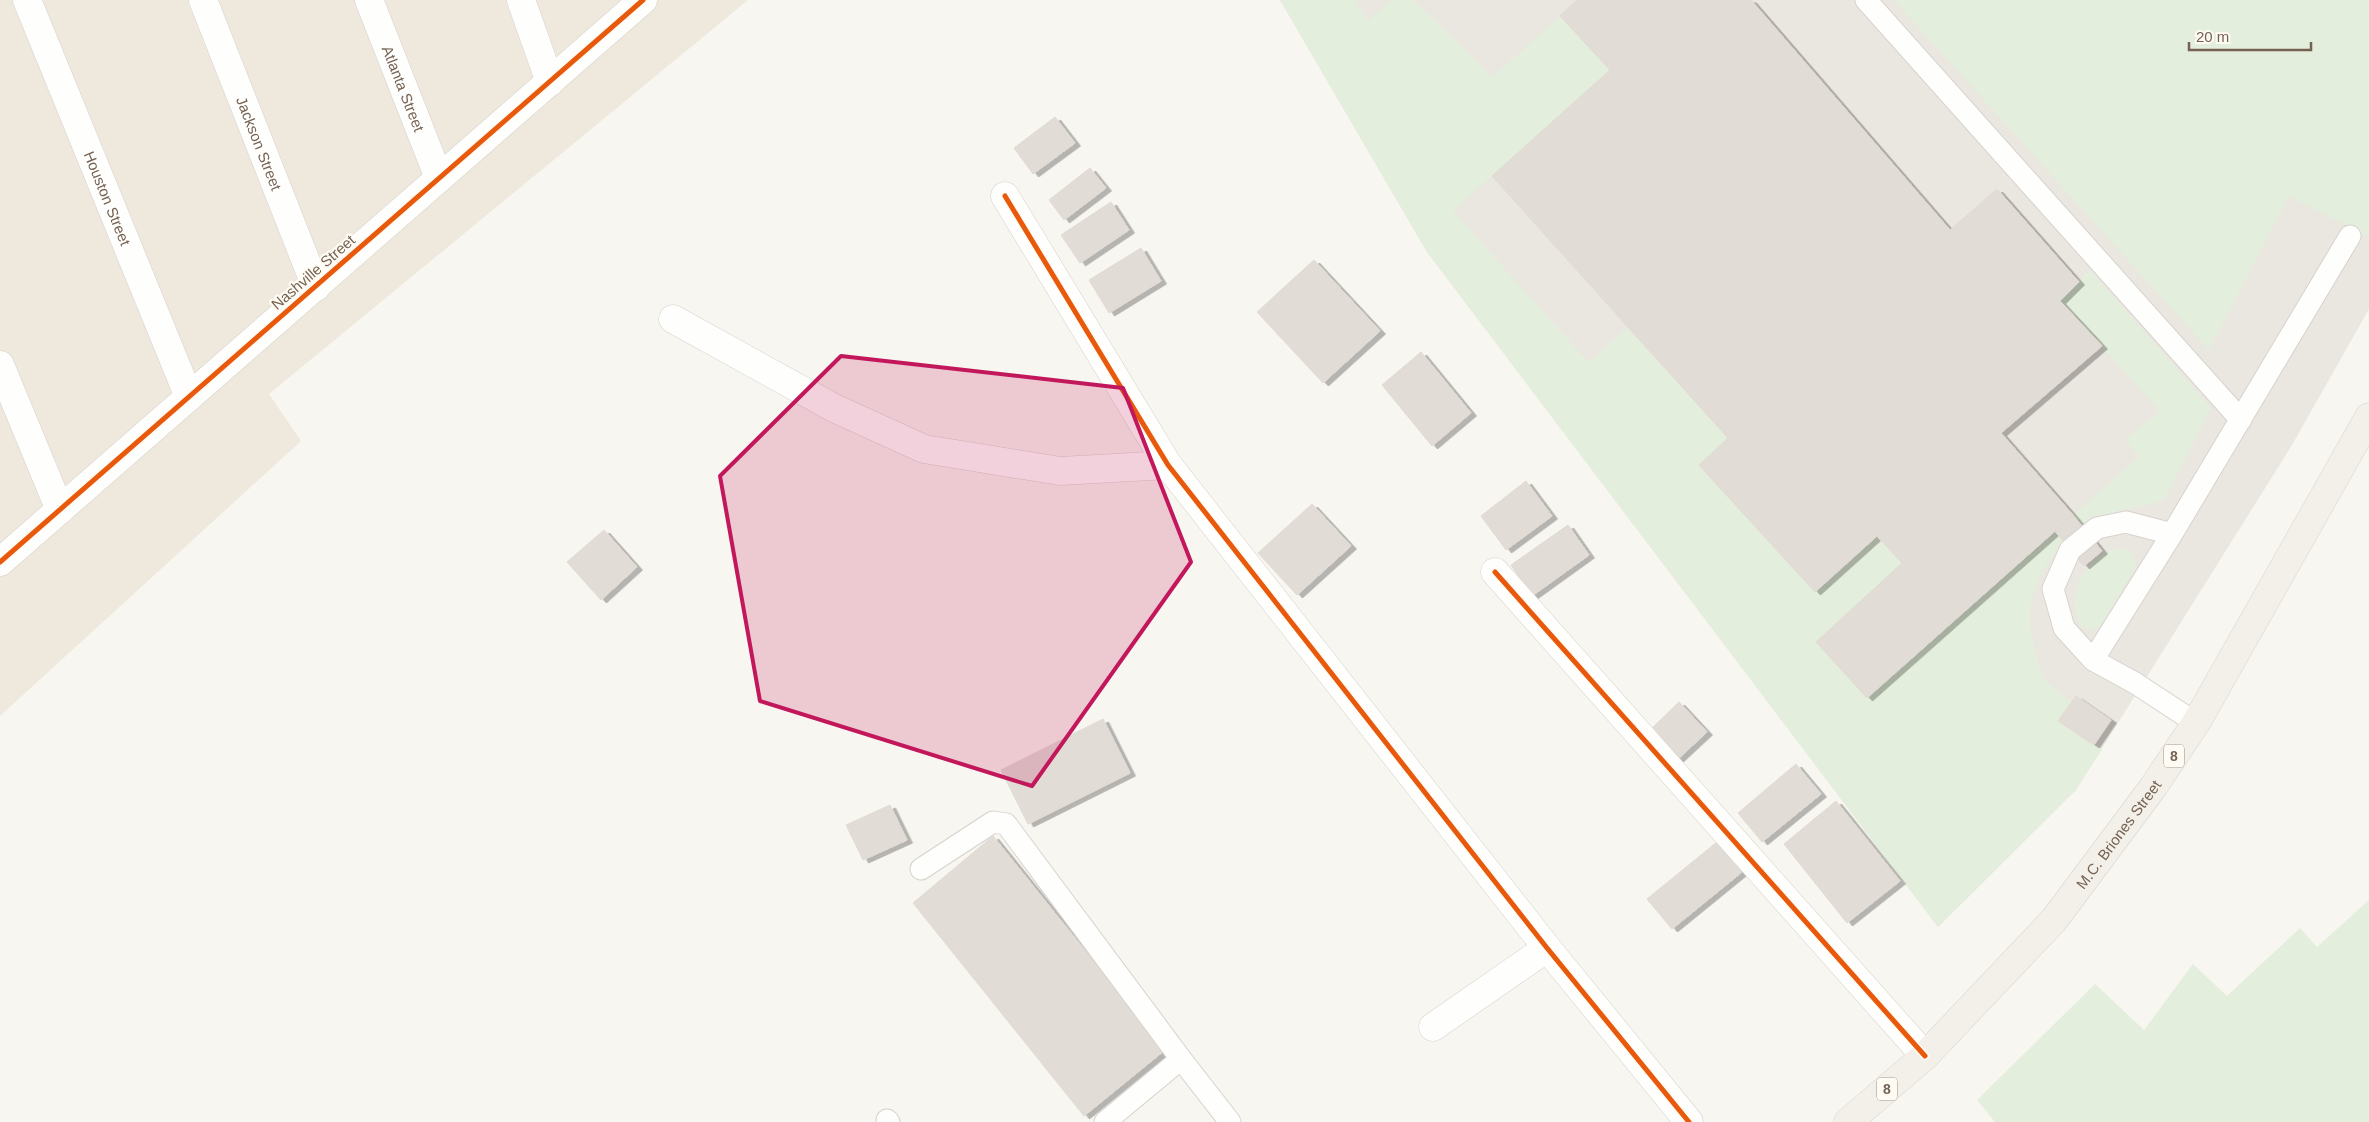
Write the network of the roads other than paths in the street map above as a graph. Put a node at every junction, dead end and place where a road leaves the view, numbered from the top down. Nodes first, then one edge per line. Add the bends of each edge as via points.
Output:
1 (27, 0) edge
2 (203, 0) edge
3 (369, 0) edge
4 (521, 0) edge
5 (643, 0) edge
6 (1866, 0) edge
7 (550, 82) junction
8 (439, 178) junction
9 (1005, 196) dead end
10 (2350, 236) dead end
11 (316, 286) junction
12 (673, 319) dead end
13 (0, 365) edge
14 (189, 397) junction
15 (2369, 417) edge
16 (2240, 420) junction
17 (1168, 465) junction
18 (60, 510) junction
19 (2172, 534) junction
20 (0, 562) edge
21 (1495, 572) dead end
22 (2092, 660) junction
23 (2196, 723) junction
24 (920, 869) dead end
25 (1547, 948) junction
26 (1433, 1027) dead end
27 (1925, 1056) junction
28 (1181, 1059) junction
29 (1105, 1122) edge
30 (1230, 1122) edge
31 (1689, 1122) edge
32 (1848, 1122) edge

1 - 14 street, Houston Street
2 - 11 street, Jackson Street
3 - 8 street, Atlanta Street
4 - 7 street
5 - 7 street, Nashville Street
6 - 16 lane
7 - 8 street, Nashville Street
8 - 11 street, Nashville Street
9 - 17 street
10 - 16 lane
11 - 14 street, Nashville Street
12 - 17 street via 834,408 924,449 1060,471
13 - 18 street
14 - 18 street, Nashville Street
15 - 23 main road, M.C. Briones Street / 8
16 - 19 lane
17 - 25 street
18 - 20 street, Nashville Street
19 - 22 lane
19 - 22 lane via 2126,522 2097,528 2070,550 2053,589 2064,628
21 - 27 street
22 - 23 lane via 2135,683
23 - 27 main road, M.C. Briones Street / 8 via 2154,786 2054,920
24 - 28 lane via 993,822 1006,824
25 - 26 street
25 - 31 street
27 - 32 main road, M.C. Briones Street / 8
28 - 29 lane
28 - 30 lane

